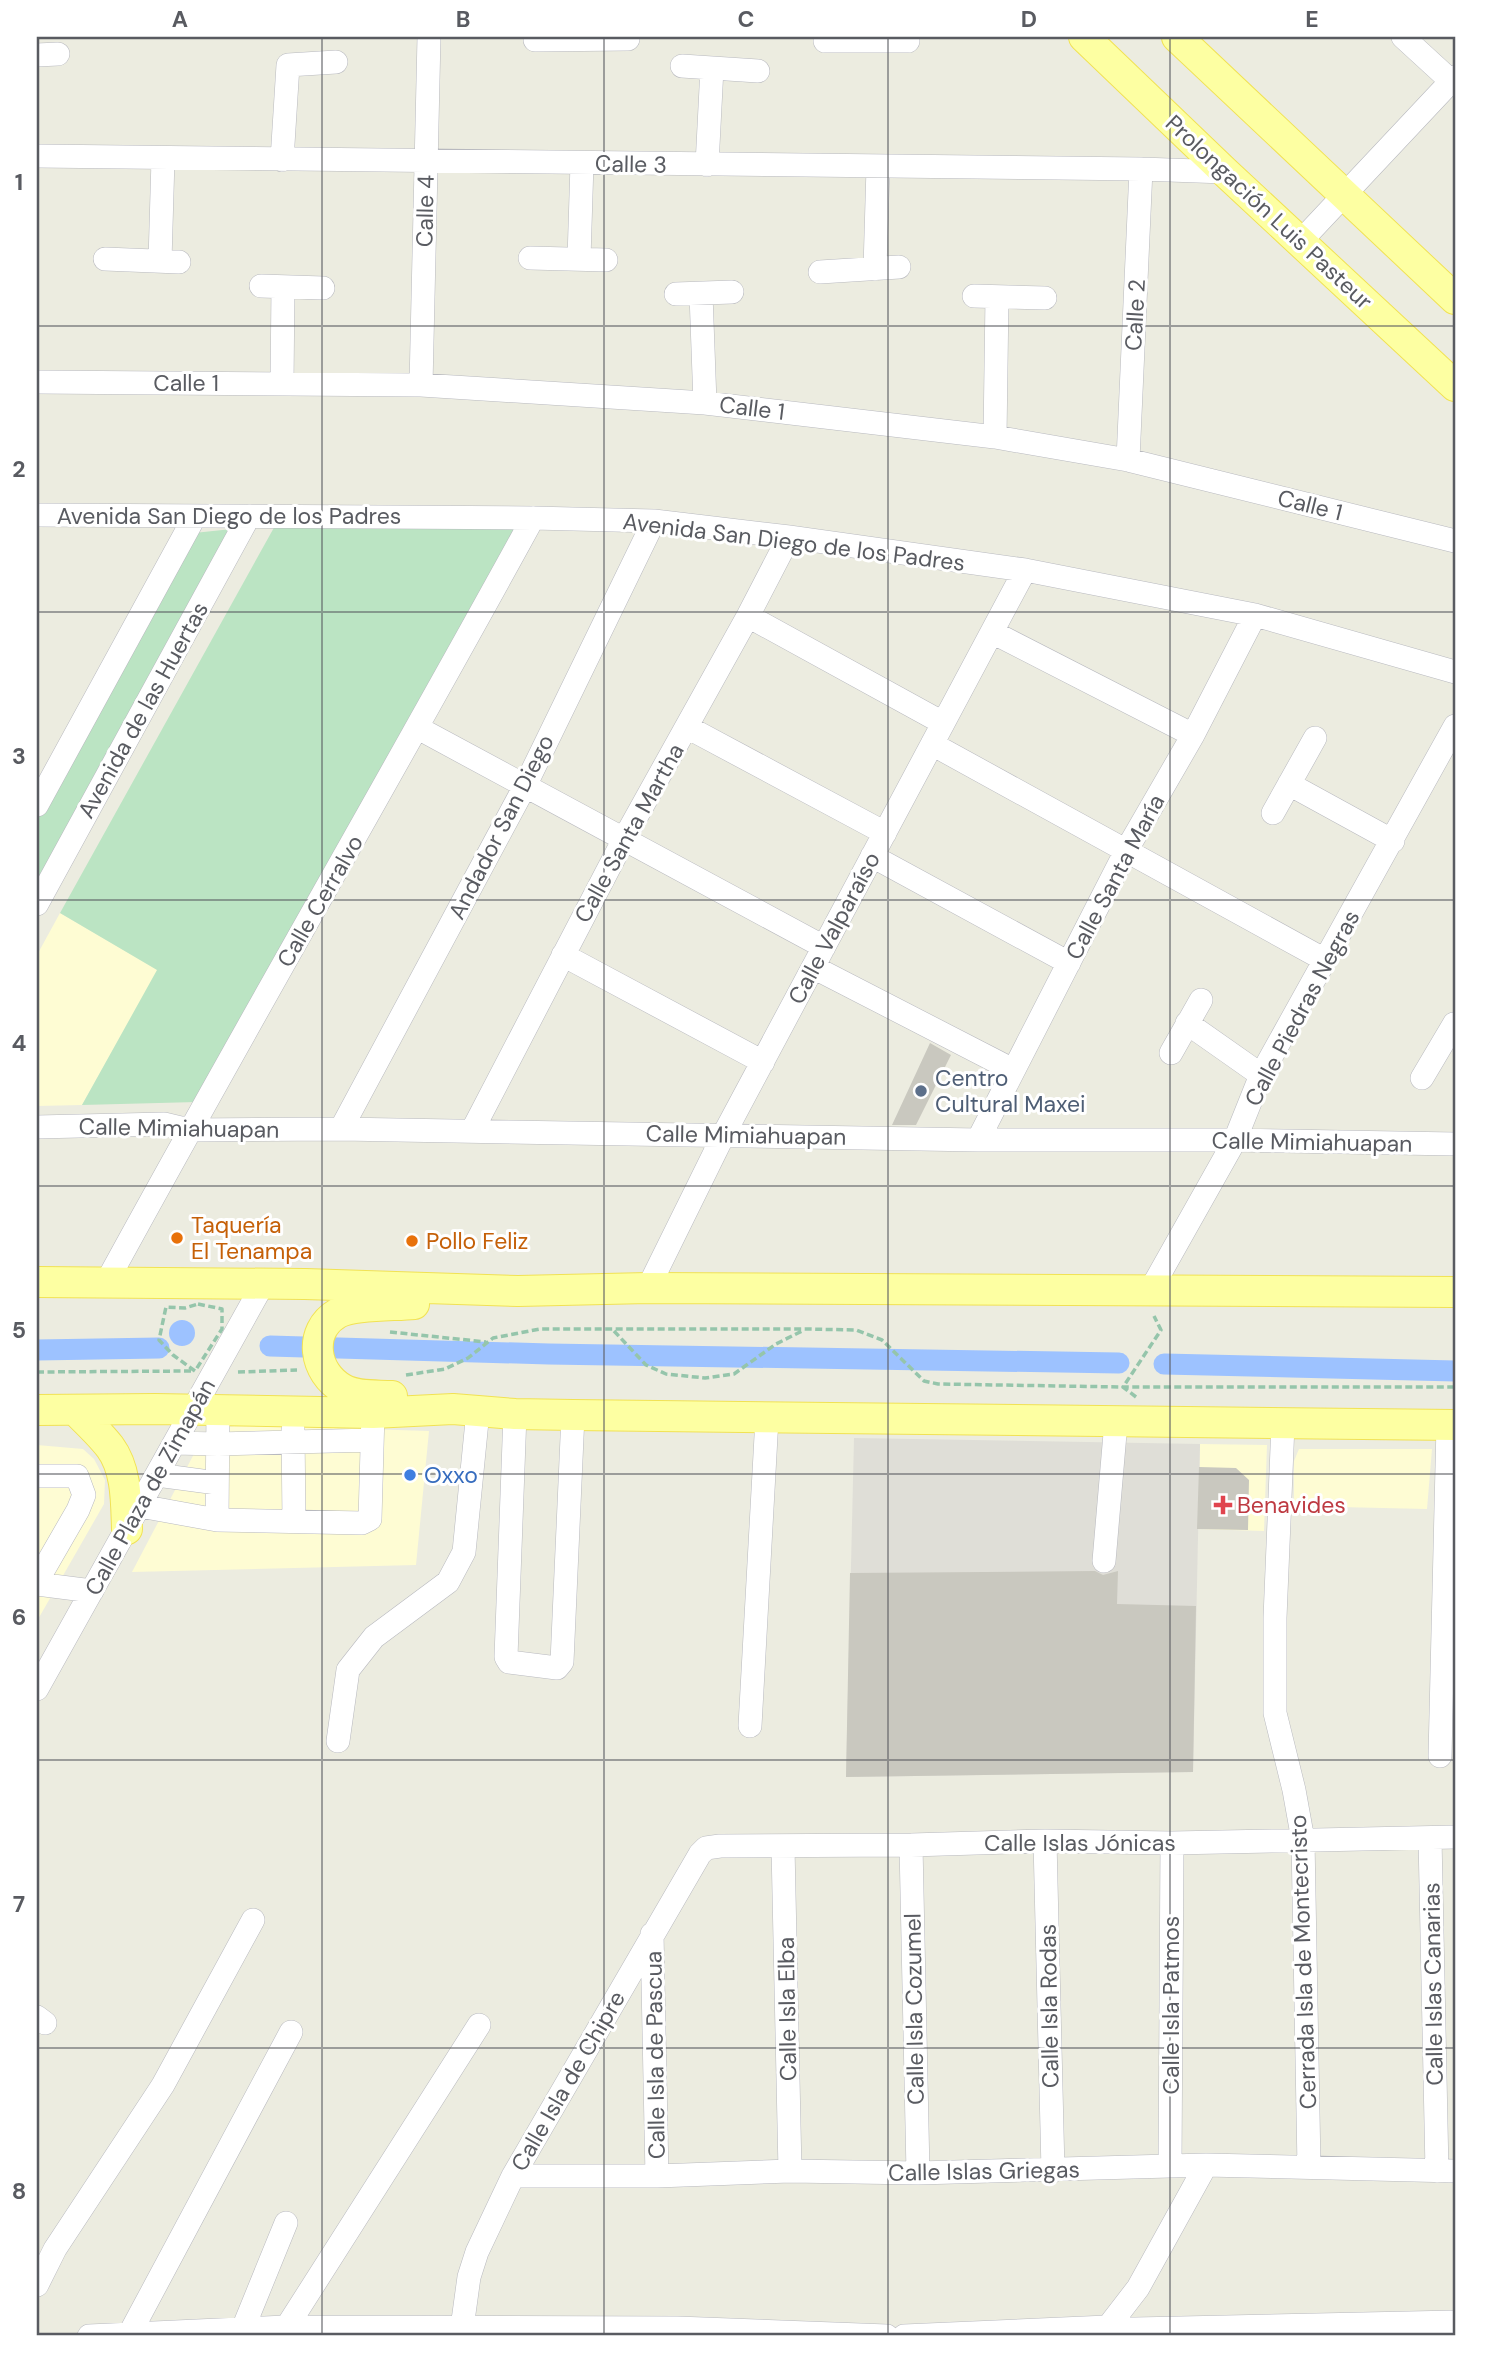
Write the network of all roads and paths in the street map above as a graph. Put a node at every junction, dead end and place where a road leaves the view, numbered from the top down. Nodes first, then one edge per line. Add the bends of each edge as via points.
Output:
1 (429, 37) edge
2 (1084, 37) edge
3 (1177, 37) edge
4 (1403, 37) edge
5 (582, 38) edge
6 (628, 38) dead end
7 (880, 39) edge
8 (535, 40) dead end
9 (825, 41) dead end
10 (908, 41) dead end
11 (336, 62) dead end
12 (682, 66) dead end
13 (712, 68) junction
14 (758, 71) dead end
15 (1453, 79) edge
16 (37, 156) edge
17 (163, 159) junction
18 (282, 160) junction
19 (426, 162) junction
20 (582, 163) junction
21 (707, 165) junction
22 (878, 167) junction
23 (1141, 169) junction
24 (1225, 172) junction
25 (1345, 195) junction
26 (1300, 242) junction
27 (530, 258) dead end
28 (104, 259) dead end
29 (579, 259) junction
30 (606, 260) dead end
31 (899, 267) dead end
32 (875, 269) junction
33 (820, 272) dead end
34 (323, 288) dead end
35 (732, 292) dead end
36 (701, 294) junction
37 (676, 295) dead end
38 (974, 296) dead end
39 (997, 297) junction
40 (1045, 298) dead end
41 (1455, 299) edge
42 (37, 382) edge
43 (282, 384) junction
44 (421, 385) junction
45 (1455, 386) edge
46 (705, 403) junction
47 (995, 437) junction
48 (1128, 460) junction
49 (37, 515) edge
50 (195, 516) junction
51 (249, 516) junction
52 (533, 518) junction
53 (654, 521) junction
54 (789, 537) junction
55 (1455, 541) edge
56 (1025, 570) junction
57 (1255, 615) junction
58 (748, 616) junction
59 (992, 632) junction
60 (1455, 672) edge
61 (943, 723) junction
62 (1455, 726) edge
63 (687, 727) junction
64 (418, 728) junction
65 (1193, 735) junction
66 (1315, 738) dead end
67 (932, 744) junction
68 (44, 774) edge
69 (1289, 784) junction
70 (525, 786) junction
71 (37, 805) edge
72 (1273, 813) dead end
73 (885, 833) junction
74 (624, 839) junction
75 (1393, 842) junction
76 (1126, 851) junction
77 (872, 856) junction
78 (37, 904) edge
79 (563, 955) junction
80 (819, 957) junction
81 (1325, 960) junction
82 (1069, 963) junction
83 (1201, 999) dead end
84 (1187, 1023) junction
85 (1454, 1024) edge
86 (1171, 1053) dead end
87 (1448, 1053) edge
88 (763, 1062) junction
89 (1013, 1070) junction
90 (1261, 1075) junction
91 (1422, 1078) dead end
92 (37, 1127) edge
93 (341, 1129) junction
94 (189, 1130) junction
95 (472, 1131) junction
96 (724, 1134) junction
97 (978, 1140) junction
98 (1235, 1140) junction
99 (1455, 1144) edge
100 (37, 1282) edge
101 (106, 1283) junction
102 (263, 1284) junction
103 (648, 1288) junction
104 (519, 1291) junction
105 (1145, 1291) junction
106 (1455, 1292) edge
107 (185, 1308) dead end
108 (806, 1329) junction
109 (613, 1330) junction
110 (378, 1331) dead end
111 (486, 1342) junction
112 (173, 1354) dead end
113 (320, 1355) junction
114 (37, 1371) edge
115 (216, 1371) junction
116 (403, 1376) dead end
117 (1123, 1387) junction
118 (1455, 1387) edge
119 (37, 1410) edge
120 (75, 1410) junction
121 (466, 1410) junction
122 (206, 1411) junction
123 (292, 1413) junction
124 (515, 1414) junction
125 (573, 1415) junction
126 (767, 1418) junction
127 (1116, 1422) junction
128 (1172, 1422) junction
129 (1283, 1424) junction
130 (1452, 1425) edge
131 (372, 1427) junction
132 (293, 1442) junction
133 (175, 1443) junction
134 (218, 1444) junction
135 (157, 1475) junction
136 (37, 1476) edge
137 (218, 1483) junction
138 (133, 1518) junction
139 (217, 1520) junction
140 (294, 1521) junction
141 (1104, 1562) dead end
142 (37, 1582) edge
143 (92, 1591) junction
144 (37, 1689) edge
145 (750, 1726) dead end
146 (338, 1741) dead end
147 (1440, 1756) dead end
148 (1455, 1837) edge
149 (1430, 1838) junction
150 (1303, 1840) junction
151 (1045, 1841) junction
152 (1172, 1843) junction
153 (911, 1845) junction
154 (783, 1847) junction
155 (706, 1849) joint
156 (253, 1920) dead end
157 (652, 1933) junction
158 (479, 2025) dead end
159 (291, 2032) dead end
160 (1206, 2165) junction
161 (1170, 2166) junction
162 (1309, 2167) junction
163 (790, 2171) junction
164 (1053, 2171) junction
165 (1446, 2171) edge
166 (918, 2173) junction
167 (513, 2176) junction
168 (657, 2176) junction
169 (286, 2223) dead end
170 (37, 2285) edge
171 (1138, 2288) junction
172 (1455, 2322) edge
173 (462, 2328) junction
174 (283, 2332) edge
175 (675, 2332) edge
176 (1104, 2332) edge
177 (241, 2333) edge
178 (494, 2333) edge
179 (1133, 2333) edge
180 (129, 2335) edge
181 (89, 2336) edge
182 (887, 2336) edge
183 (904, 2336) edge

1 - 19 street, Calle 4
2 - 24 main road, Prolongación Luis Pasteur
3 - 25 main road
4 - 15 street
5 - 6 street
5 - 8 street
7 - 9 street
7 - 10 street
11 - 18 street via 288,65
12 - 13 street
13 - 14 street
13 - 21 street
15 - 25 street
16 - 17 street, Calle 3
17 - 18 street, Calle 3
17 - 28 street via 170,261
18 - 19 street, Calle 3
19 - 20 street, Calle 3
19 - 44 street, Calle 4
20 - 21 street, Calle 3
20 - 29 street
21 - 22 street, Calle 3
22 - 23 street, Calle 3
22 - 32 street
23 - 24 street, Calle 3
23 - 48 street, Calle 2
24 - 26 main road, Prolongación Luis Pasteur
25 - 26 street
25 - 41 main road
26 - 45 main road, Prolongación Luis Pasteur
27 - 29 street
29 - 30 street
31 - 32 street
32 - 33 street
34 - 43 street via 272,286
35 - 36 street
36 - 37 street
36 - 46 street
38 - 39 street
39 - 40 street
39 - 47 street
42 - 43 street, Calle 1
43 - 44 street, Calle 1
44 - 46 street, Calle 1
46 - 47 street, Calle 1
47 - 48 street, Calle 1
48 - 55 street, Calle 1
49 - 50 street, Avenida San Diego de los Padres
50 - 51 street, Avenida San Diego de los Padres
50 - 68 street, Avenida de las Huertas
51 - 52 street, Avenida San Diego de los Padres
51 - 78 street, Avenida de las Huertas
52 - 53 street, Avenida San Diego de los Padres
52 - 64 street, Calle Cerralvo
53 - 54 street, Avenida San Diego de los Padres
53 - 70 street, Andador San Diego
54 - 56 street, Avenida San Diego de los Padres
54 - 58 street, Calle Santa Martha
56 - 57 street, Avenida San Diego de los Padres
56 - 59 street, Calle Valparaíso
57 - 60 street, Avenida San Diego de los Padres
57 - 65 street, Calle Santa María
58 - 61 street
58 - 63 street, Calle Santa Martha
59 - 61 street, Calle Valparaíso
59 - 65 street
61 - 67 street, Calle Valparaíso
62 - 75 street, Calle Piedras Negras
63 - 73 street
63 - 74 street, Calle Santa Martha
64 - 70 street
64 - 94 street, Calle Cerralvo
65 - 76 street, Calle Santa María
66 - 69 street
67 - 73 street, Calle Valparaíso
67 - 76 street
68 - 71 street, Avenida de las Huertas
69 - 72 street
69 - 75 street
70 - 74 street
70 - 93 street, Andador San Diego
73 - 77 street, Calle Valparaíso
74 - 79 street, Calle Santa Martha
74 - 80 street
75 - 81 street, Calle Piedras Negras
76 - 81 street
76 - 82 street, Calle Santa María
77 - 80 street, Calle Valparaíso
77 - 82 street
79 - 88 street
79 - 95 street, Calle Santa Martha
80 - 88 street, Calle Valparaíso
80 - 89 street
81 - 90 street, Calle Piedras Negras
82 - 89 street, Calle Santa María
83 - 84 street
84 - 86 street
84 - 90 street
85 - 87 street
87 - 91 street
88 - 96 street, Calle Valparaíso
89 - 97 street, Calle Santa María
90 - 98 street, Calle Piedras Negras
92 - 94 street, Calle Mimiahuapan via 164,1124
93 - 94 street, Calle Mimiahuapan
93 - 95 street, Calle Mimiahuapan
94 - 101 street, Calle Cerralvo
95 - 96 street, Calle Mimiahuapan
96 - 97 street, Calle Mimiahuapan
96 - 103 street, Calle Valparaíso
97 - 98 street, Calle Mimiahuapan
98 - 99 street, Calle Mimiahuapan
98 - 105 street, Calle Piedras Negras
100 - 101 main road
101 - 102 main road
102 - 104 main road
102 - 115 street, Calle Plaza de Zimapán
103 - 104 main road
103 - 105 main road
104 - 113 main road via 487,1299 339,1312 329,1320
105 - 106 main road
105 - 117 path via 1161,1330
107 - 112 path via 166,1307 159,1340
108 - 109 path
108 - 109 path via 734,1374 705,1378 666,1374 646,1365
108 - 117 path via 856,1330 882,1340 924,1381 938,1384
109 - 111 path via 540,1329
110 - 111 path
111 - 116 path via 446,1369
113 - 115 path via 253,1373
113 - 121 main road via 331,1380 344,1390 407,1396
114 - 115 path
115 - 122 street, Calle Plaza de Zimapán
117 - 118 path
117 - 128 path
119 - 120 main road
120 - 122 main road
120 - 138 main road via 112,1450
121 - 124 main road
121 - 131 main road
121 - 146 street via 464,1552 448,1582 374,1637 348,1670
122 - 123 main road
122 - 133 street, Calle Plaza de Zimapán
122 - 134 street
123 - 131 main road
123 - 132 street
124 - 125 main road
124 - 125 street via 506,1657 509,1662 557,1668 562,1662
125 - 126 main road
126 - 127 main road
126 - 145 street
127 - 128 main road
127 - 141 street
128 - 129 main road
129 - 130 main road
129 - 150 street, Cerrada Isla de Montecristo via 1275,1713
130 - 147 street
131 - 132 street
131 - 140 street via 370,1519 362,1523
132 - 134 street
132 - 140 street
133 - 134 street
133 - 135 street, Calle Plaza de Zimapán
134 - 137 street
135 - 137 street
135 - 138 street, Calle Plaza de Zimapán
136 - 142 street via 77,1476 84,1495
137 - 139 street
138 - 139 street
138 - 143 street, Calle Plaza de Zimapán
139 - 140 street
142 - 143 street
143 - 144 street, Calle Plaza de Zimapán
148 - 149 street, Calle Islas Jónicas
149 - 150 street, Calle Islas Jónicas
149 - 165 street, Calle Islas Canarias
150 - 152 street, Calle Islas Jónicas
150 - 162 street, Cerrada Isla de Montecristo
151 - 152 street, Calle Islas Jónicas
151 - 153 street, Calle Islas Jónicas
151 - 164 street, Calle Isla Rodas
152 - 161 street, Calle Isla Patmos
153 - 154 street, Calle Islas Jónicas
153 - 166 street, Calle Isla Cozumel
154 - 155 street, Calle Islas Jónicas
154 - 163 street, Calle Isla Elba
155 - 157 street, Calle Isla de Chipre
156 - 170 street via 163,2085 55,2249
157 - 167 street, Calle Isla de Chipre
157 - 168 street, Calle Isla de Pascua
158 - 174 street
159 - 180 street
160 - 161 street, Calle Islas Griegas
160 - 162 street, Calle Islas Griegas
160 - 171 street
161 - 164 street, Calle Islas Griegas
162 - 165 street, Calle Islas Griegas
163 - 166 street, Calle Islas Griegas
163 - 168 street, Calle Islas Griegas
164 - 166 street, Calle Islas Griegas
167 - 168 street, Calle Islas Griegas
167 - 173 street, Calle Isla de Chipre via 477,2252
169 - 177 street
171 - 176 street
171 - 179 street
172 - 179 street
173 - 174 street
173 - 178 street
174 - 177 street
175 - 178 street
175 - 182 street
176 - 179 street
176 - 183 street
177 - 180 street
180 - 181 street

